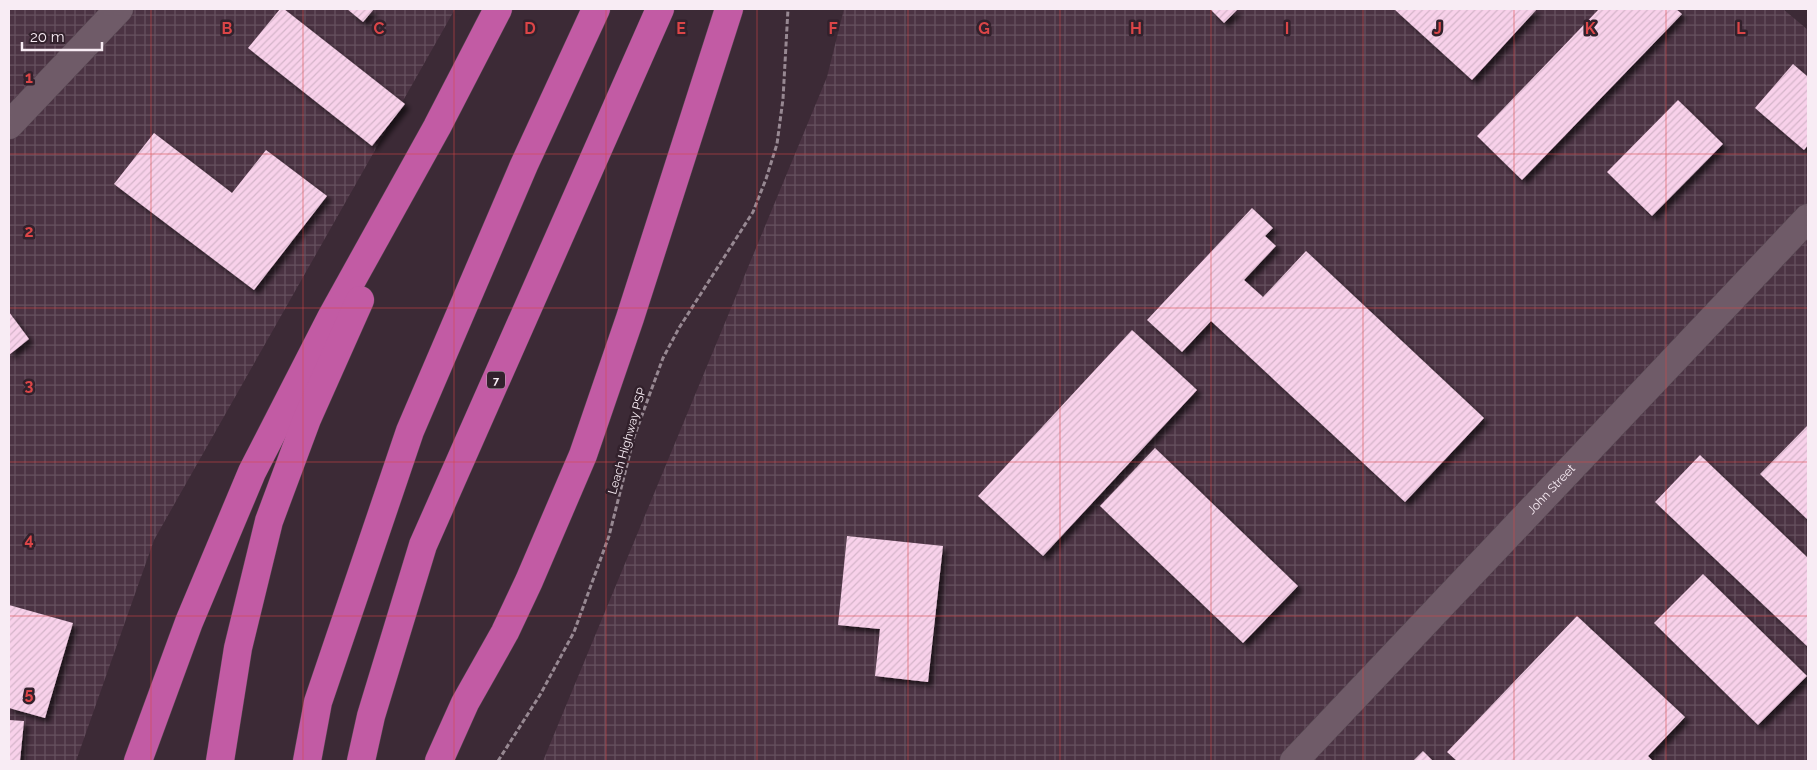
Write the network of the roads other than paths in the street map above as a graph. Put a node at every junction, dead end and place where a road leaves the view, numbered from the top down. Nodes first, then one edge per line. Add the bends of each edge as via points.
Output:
1 (119, 9) edge
2 (498, 9) edge
3 (596, 9) edge
4 (660, 9) edge
5 (729, 9) edge
6 (9, 125) edge
7 (437, 127) junction
8 (1808, 218) edge
9 (138, 761) edge
10 (220, 761) edge
11 (307, 761) edge
12 (361, 761) edge
13 (439, 761) edge
14 (1294, 761) edge

1 - 6 street
2 - 7 highway
3 - 11 highway via 524,165 410,431 318,702
4 - 12 highway, 7 via 424,545 371,716
5 - 13 highway via 630,318 582,455 529,581 465,703
7 - 9 highway via 332,316 252,472 189,622
7 - 10 highway via 308,419 269,520 238,648
8 - 14 street, John Street

